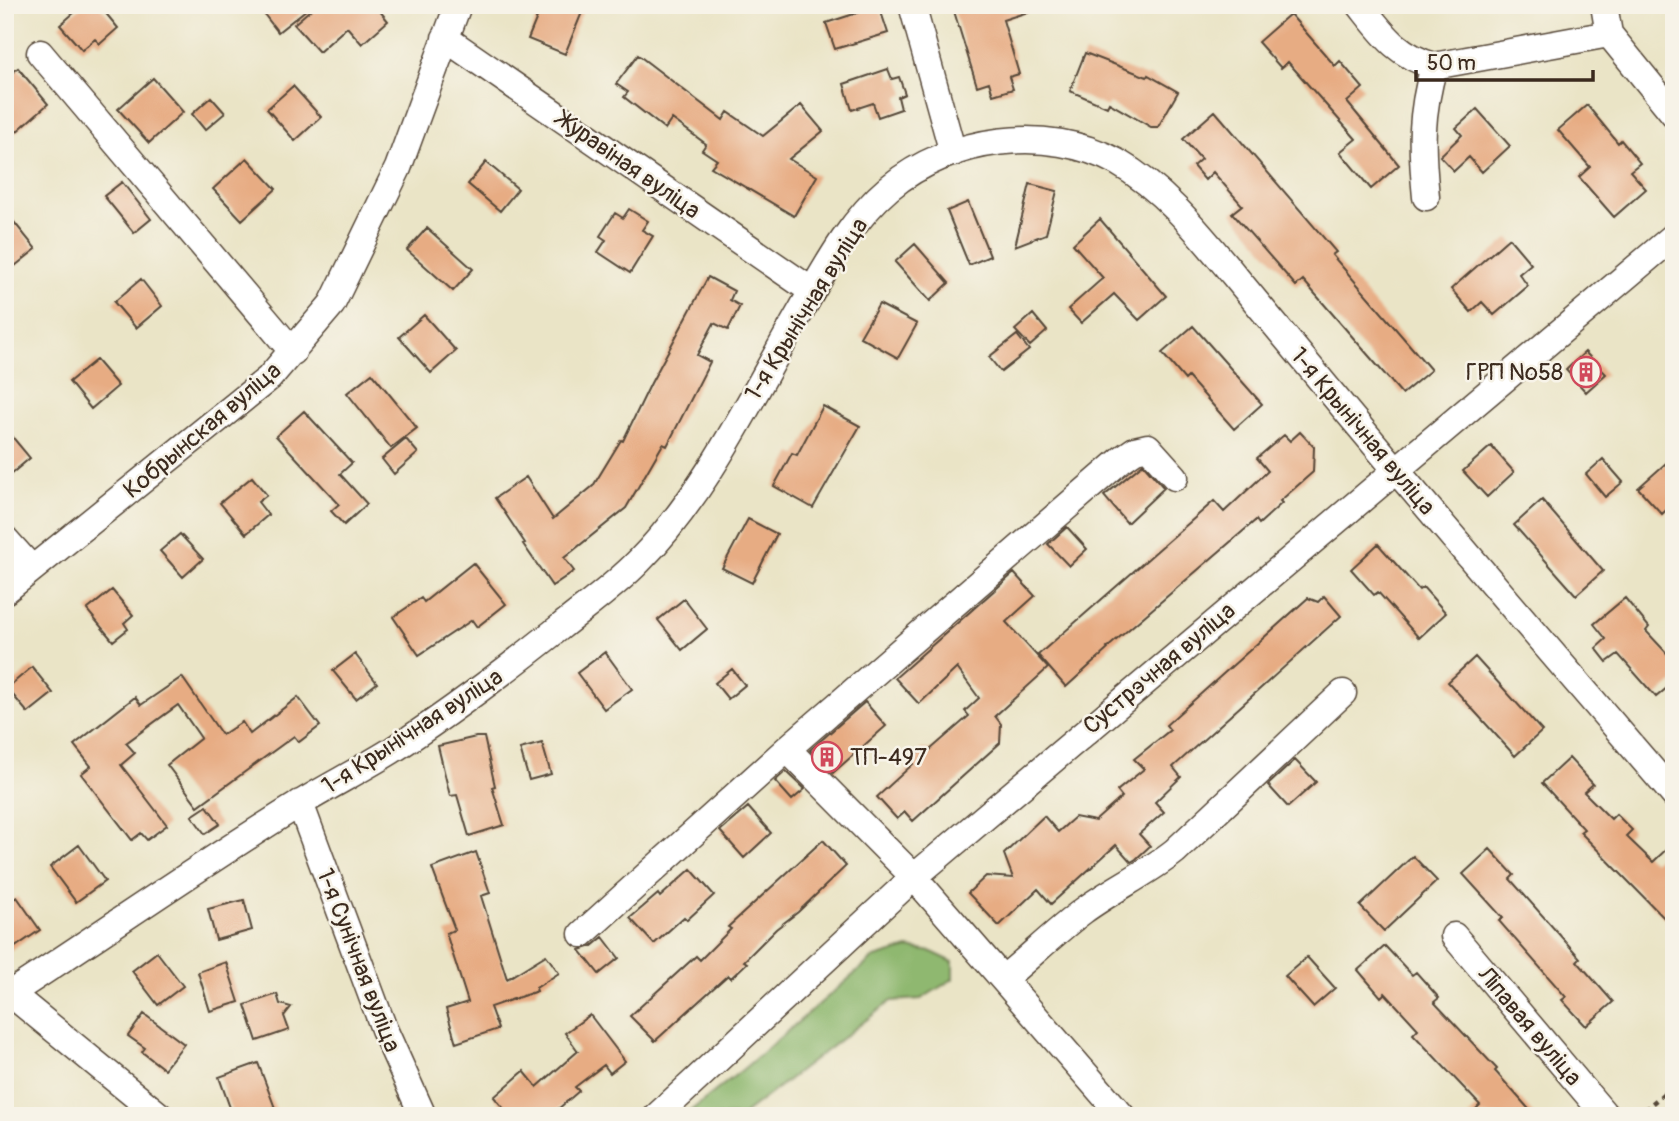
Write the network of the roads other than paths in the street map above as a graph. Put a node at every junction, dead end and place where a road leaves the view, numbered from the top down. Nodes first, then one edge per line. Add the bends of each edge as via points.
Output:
1 (458, 5) edge
2 (912, 5) edge
3 (1360, 5) edge
4 (1604, 5) edge
5 (1609, 34) junction
6 (445, 38) junction
7 (40, 53) dead end
8 (1434, 66) junction
9 (1674, 114) edge
10 (953, 153) junction
11 (1426, 197) dead end
12 (1674, 236) edge
13 (812, 291) junction
14 (293, 352) junction
15 (1395, 469) junction
16 (1175, 477) dead end
17 (5, 539) edge
18 (32, 569) junction
19 (5, 591) edge
20 (1343, 693) dead end
21 (787, 749) junction
22 (1674, 795) edge
23 (300, 803) junction
24 (914, 877) junction
25 (582, 934) dead end
26 (1454, 936) dead end
27 (1003, 979) junction
28 (8, 991) edge
29 (160, 1116) edge
30 (423, 1116) edge
31 (657, 1116) edge
32 (1122, 1116) edge
33 (1606, 1116) edge

1 - 6 street, Кобрынская вуліца
2 - 10 street
3 - 8 street via 1399,50
4 - 5 street
5 - 8 street
5 - 9 street
6 - 13 street, Журавіная вуліца
6 - 14 street, Кобрынская вуліца via 398,168 332,304
7 - 14 street
8 - 11 street via 1421,135
10 - 13 street, 1-я Крынічная вуліца via 907,174 878,198 855,224
10 - 15 street, 1-я Крынічная вуліца via 1010,141 1062,142 1102,155 1138,176 1199,234
12 - 15 street, Сустрэчная вуліца
13 - 23 street, 1-я Крынічная вуліца via 708,472 637,564 464,701
14 - 18 street, Кобрынская вуліца via 269,378
15 - 22 street, 1-я Крынічная вуліца
15 - 24 street, Сустрэчная вуліца
16 - 21 street via 1148,447 1122,459
17 - 18 street
18 - 19 street, Кобрынская вуліца
20 - 27 street via 1175,851 1082,912
21 - 24 street
21 - 25 street
23 - 28 street, 1-я Крынічная вуліца
23 - 30 street, 1-я Сунічная вуліца via 384,1029
24 - 27 street
24 - 31 street, Сустрэчная вуліца
26 - 33 street, Ліпавая вуліца
27 - 32 street
28 - 29 street

